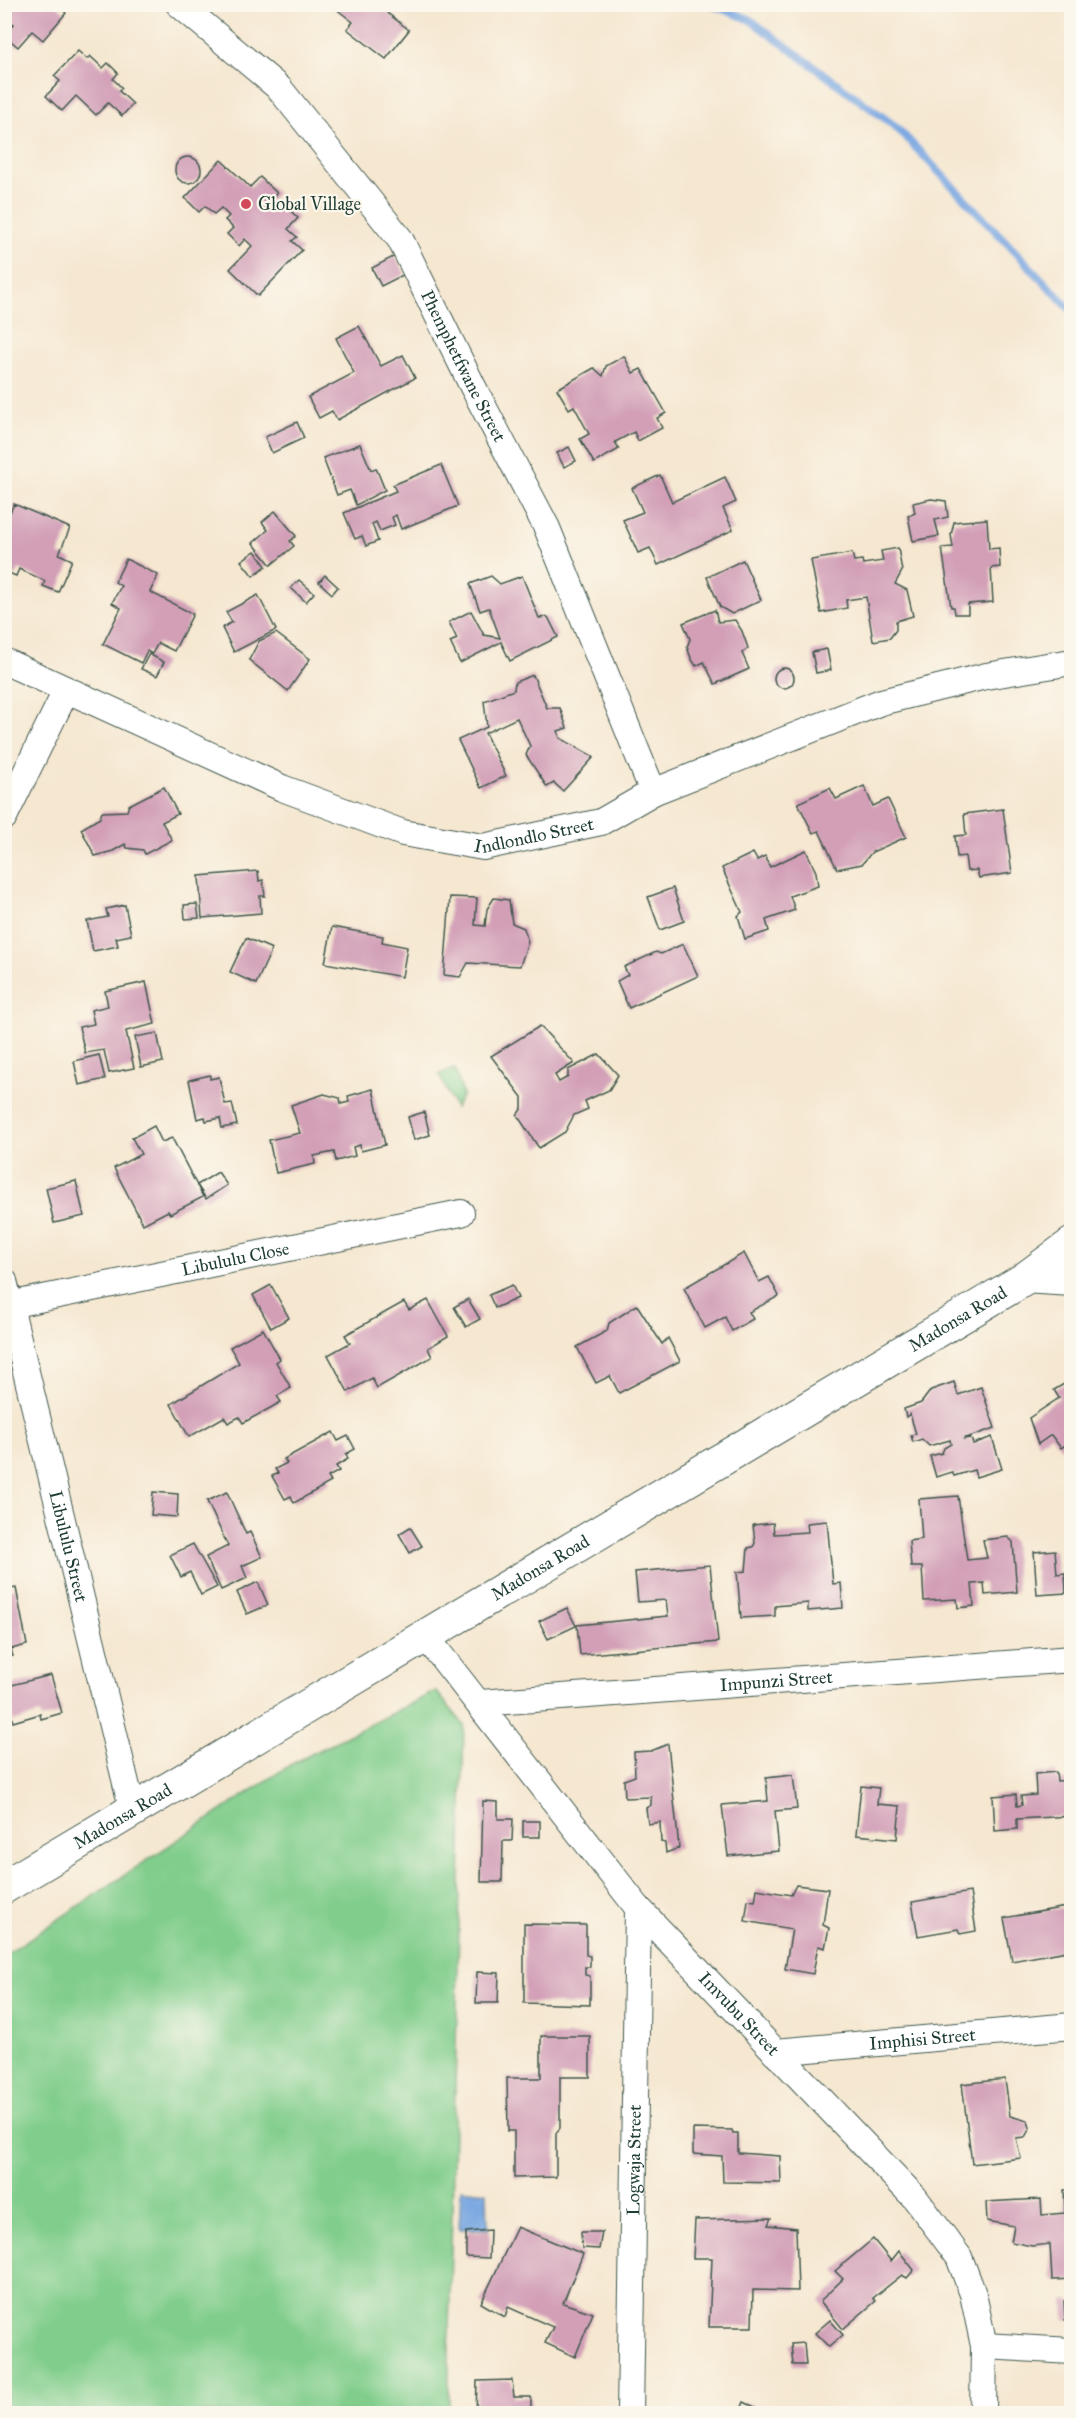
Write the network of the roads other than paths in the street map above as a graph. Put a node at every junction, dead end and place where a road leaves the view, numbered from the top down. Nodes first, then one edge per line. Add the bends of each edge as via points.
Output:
1 (179, 4) edge
2 (4, 661) edge
3 (1071, 662) edge
4 (66, 691) junction
5 (653, 792) junction
6 (4, 817) edge
7 (461, 1213) dead end
8 (1071, 1244) edge
9 (1023, 1280) junction
10 (1071, 1283) edge
11 (7, 1293) edge
12 (427, 1638) junction
13 (1071, 1659) edge
14 (480, 1703) junction
15 (133, 1812) junction
16 (4, 1887) edge
17 (638, 1908) junction
18 (1071, 2026) edge
19 (775, 2052) junction
20 (984, 2346) junction
21 (1071, 2351) edge
22 (630, 2414) edge
23 (983, 2414) edge

1 - 5 street, Phemphetfwane Street via 279,88 400,239 548,528
2 - 4 street, Indlondlo Street
3 - 5 street, Indlondlo Street via 986,676 881,702
4 - 5 street, Indlondlo Street via 293,792 403,833 483,848 601,822
4 - 6 street
7 - 11 street, Libululu Close
8 - 9 street, Madonsa Road
9 - 10 street
9 - 12 street, Madonsa Road
11 - 15 street, Libululu Street
12 - 14 street, Imvubu Street
12 - 15 street, Madonsa Road
13 - 14 street, Impunzi Street
14 - 17 street, Imvubu Street
15 - 16 street, Madonsa Road
17 - 19 street, Imvubu Street
17 - 22 street, Logwaja Street
18 - 19 street, Imphisi Street
19 - 20 street, Imvubu Street via 915,2198 959,2257 973,2294
20 - 21 street
20 - 23 street, Imvubu Street

